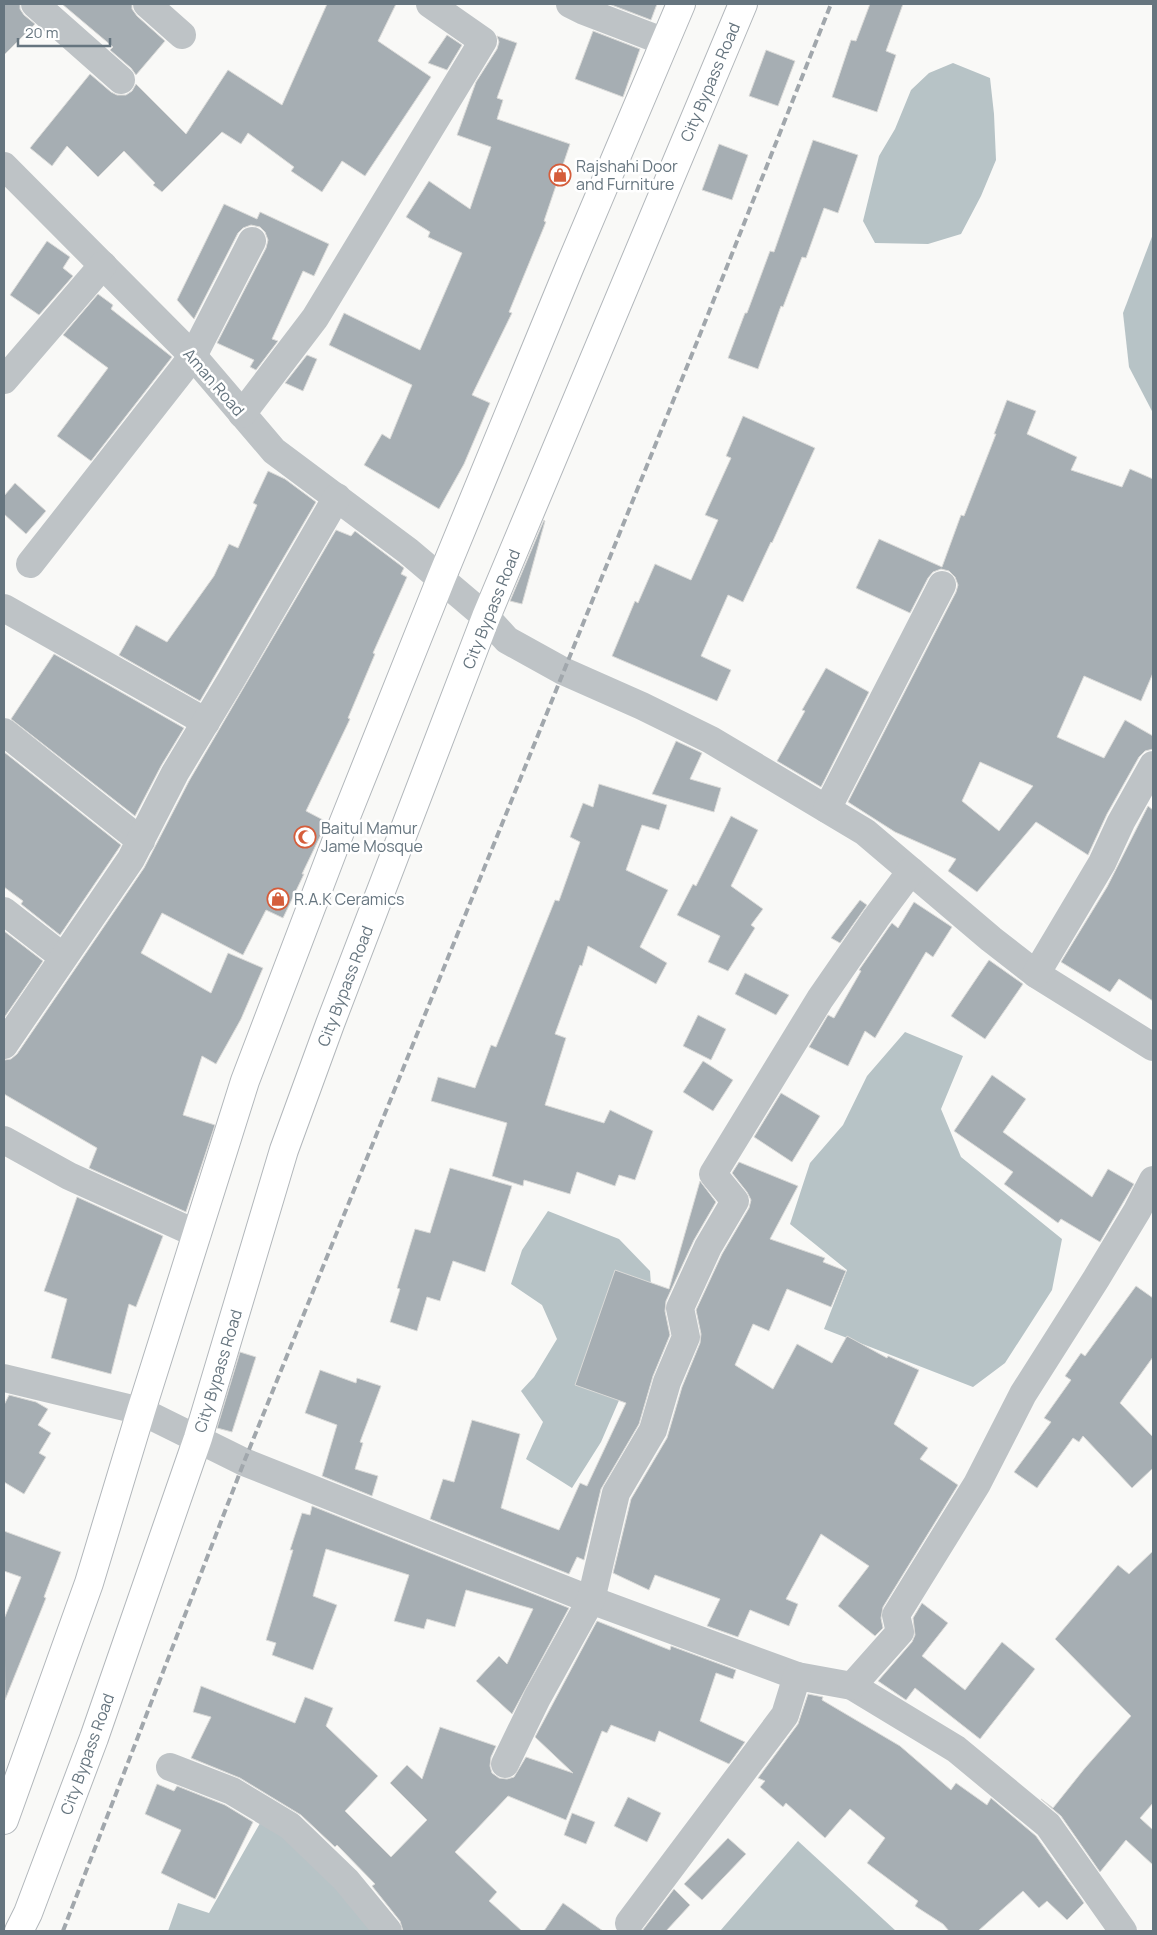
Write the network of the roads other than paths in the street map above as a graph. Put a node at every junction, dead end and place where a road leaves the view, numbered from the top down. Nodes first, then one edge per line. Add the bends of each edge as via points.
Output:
1 (35, 4) edge
2 (147, 4) edge
3 (430, 4) edge
4 (570, 4) edge
5 (681, 4) edge
6 (743, 4) edge
7 (182, 35) dead end
8 (665, 42) junction
9 (121, 80) dead end
10 (4, 166) edge
11 (252, 240) dead end
12 (103, 265) junction
13 (193, 356) junction
14 (4, 380) edge
15 (242, 414) junction
16 (337, 497) junction
17 (30, 564) dead end
18 (441, 579) junction
19 (942, 585) dead end
20 (4, 608) edge
21 (486, 617) junction
22 (206, 722) junction
23 (4, 732) edge
24 (1153, 765) edge
25 (827, 809) junction
26 (140, 841) junction
27 (912, 871) junction
28 (4, 911) edge
29 (64, 957) junction
30 (1036, 974) junction
31 (4, 1044) edge
32 (1153, 1047) edge
33 (4, 1140) edge
34 (1153, 1180) edge
35 (197, 1234) junction
36 (4, 1378) edge
37 (141, 1411) junction
38 (198, 1438) junction
39 (591, 1600) junction
40 (797, 1676) junction
41 (852, 1686) junction
42 (505, 1764) dead end
43 (170, 1767) dead end
44 (4, 1820) edge
45 (629, 1923) dead end
46 (19, 1931) edge
47 (388, 1931) edge
48 (1123, 1931) edge

1 - 9 street
2 - 7 street
3 - 15 street via 483,41 315,318
4 - 8 street
5 - 8 main road
6 - 21 main road, City Bypass Road
8 - 18 main road
10 - 12 street, Aman Road
11 - 13 street
12 - 13 street, Aman Road
12 - 14 street
13 - 15 street, Aman Road
13 - 17 street
15 - 16 street, Aman Road via 274,451
16 - 18 street, Aman Road
16 - 22 street
18 - 21 street, Aman Road
18 - 35 main road via 337,838 245,1081
19 - 25 street
20 - 22 street
21 - 25 street, Aman Road via 507,640 563,671 711,740
21 - 38 main road, City Bypass Road via 284,1150
22 - 26 street via 174,773
23 - 26 street
24 - 30 street via 1102,864
25 - 27 street, Aman Road via 865,832
26 - 29 street
27 - 30 street, Aman Road via 991,940
27 - 39 street via 820,999 713,1174 735,1202 708,1247 680,1308 686,1337 667,1382 653,1430 616,1493
28 - 29 street
29 - 31 street
30 - 32 street, Aman Road
33 - 35 street via 69,1176
34 - 41 street via 1096,1279 1023,1394 977,1484 896,1615 900,1632
35 - 37 main road
36 - 37 street
37 - 38 street
37 - 44 main road via 89,1583
38 - 39 street via 253,1465
38 - 46 main road, City Bypass Road via 94,1738
39 - 40 street
39 - 42 street
40 - 41 street
40 - 45 street via 785,1715
41 - 48 street via 956,1749 1048,1825
43 - 47 street via 232,1791 290,1826 346,1880

